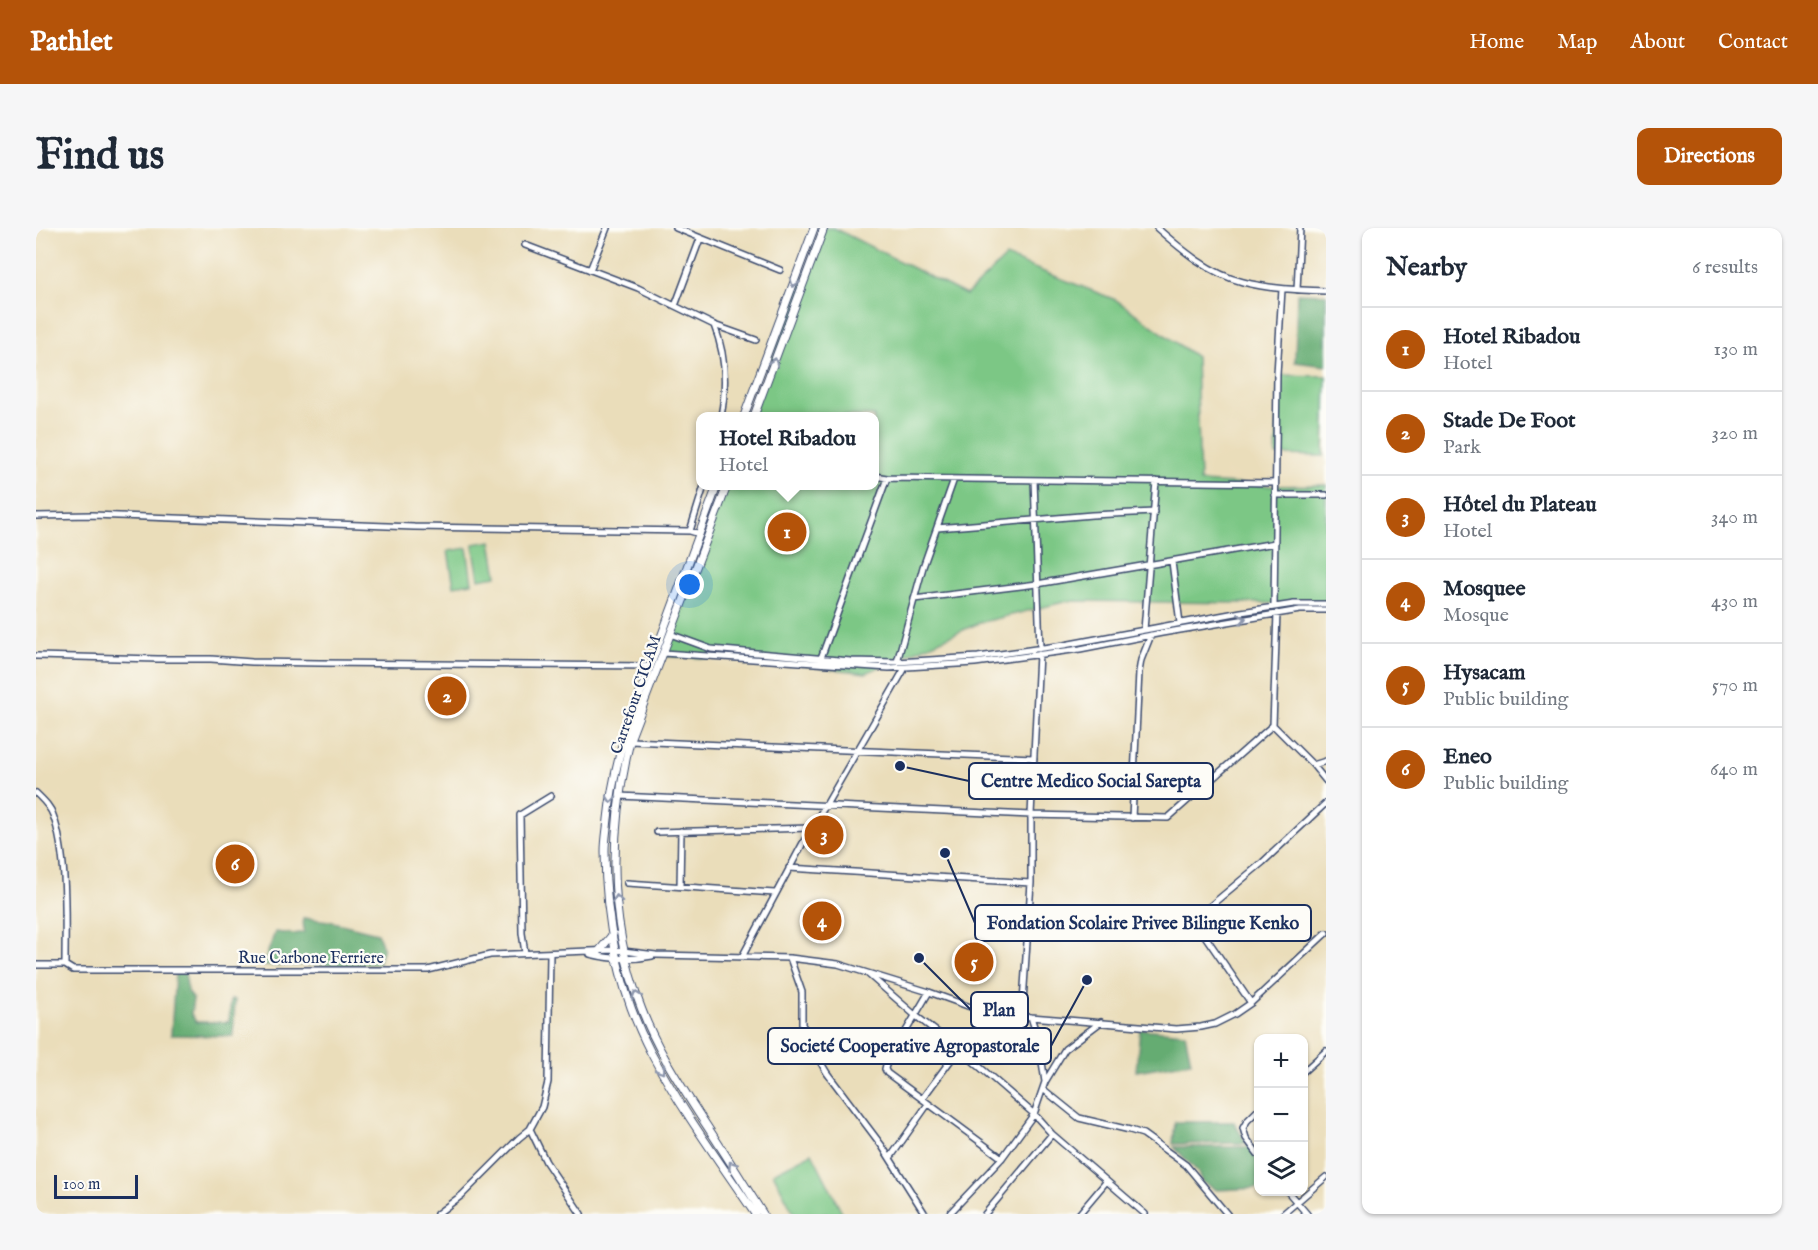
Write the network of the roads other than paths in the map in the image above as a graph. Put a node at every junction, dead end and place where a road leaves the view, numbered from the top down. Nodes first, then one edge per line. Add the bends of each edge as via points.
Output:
1 (607, 228) edge
2 (676, 228) edge
3 (814, 228) edge
4 (824, 228) edge
5 (1157, 228) edge
6 (1300, 228) edge
7 (700, 239) junction
8 (525, 245) dead end
9 (590, 270) junction
10 (780, 270) dead end
11 (1282, 289) junction
12 (1297, 290) junction
13 (1326, 291) edge
14 (675, 306) junction
15 (714, 325) junction
16 (756, 339) dead end
17 (722, 412) edge
18 (746, 412) edge
19 (756, 412) edge
20 (879, 477) edge
21 (887, 478) junction
22 (954, 479) junction
23 (1034, 480) junction
24 (1156, 481) junction
25 (1275, 483) junction
26 (703, 490) edge
27 (716, 490) edge
28 (725, 490) edge
29 (1275, 495) junction
30 (1326, 495) edge
31 (1154, 512) junction
32 (36, 516) edge
33 (1035, 521) junction
34 (937, 528) junction
35 (690, 531) junction
36 (700, 534) junction
37 (1275, 543) junction
38 (1172, 562) junction
39 (1150, 566) junction
40 (1038, 584) junction
41 (914, 599) junction
42 (1326, 604) edge
43 (1276, 610) junction
44 (1326, 610) edge
45 (1180, 623) junction
46 (1144, 630) junction
47 (670, 634) junction
48 (1151, 635) junction
49 (1039, 651) junction
50 (663, 653) junction
51 (36, 656) edge
52 (821, 658) junction
53 (897, 662) junction
54 (651, 666) junction
55 (905, 668) junction
56 (1274, 725) junction
57 (630, 741) junction
58 (857, 751) junction
59 (1034, 758) junction
60 (1326, 761) edge
61 (1313, 765) junction
62 (1326, 781) edge
63 (36, 793) edge
64 (551, 796) dead end
65 (619, 796) junction
66 (1326, 803) edge
67 (826, 805) junction
68 (1031, 814) junction
69 (1132, 818) junction
70 (811, 828) junction
71 (681, 831) junction
72 (657, 832) dead end
73 (789, 868) junction
74 (627, 883) dead end
75 (1031, 883) junction
76 (680, 887) junction
77 (775, 893) junction
78 (1029, 915) junction
79 (1192, 917) junction
80 (1326, 933) edge
81 (613, 934) junction
82 (599, 951) junction
83 (586, 952) junction
84 (525, 953) junction
85 (550, 953) junction
86 (620, 954) junction
87 (742, 957) junction
88 (790, 958) junction
89 (36, 965) edge
90 (65, 965) junction
91 (867, 973) junction
92 (929, 992) junction
93 (1251, 1003) junction
94 (916, 1016) junction
95 (1022, 1016) junction
96 (1031, 1017) junction
97 (1101, 1022) junction
98 (959, 1049) junction
99 (1326, 1051) edge
100 (1308, 1067) edge
101 (1045, 1082) junction
102 (1043, 1089) junction
103 (922, 1100) junction
104 (928, 1104) junction
105 (1034, 1114) junction
106 (1254, 1114) edge
107 (530, 1129) junction
108 (1052, 1134) junction
109 (1254, 1149) edge
110 (890, 1158) junction
111 (1002, 1158) junction
112 (1326, 1177) edge
113 (1106, 1182) junction
114 (1292, 1196) edge
115 (1297, 1203) junction
116 (437, 1214) edge
117 (581, 1214) edge
118 (754, 1214) edge
119 (764, 1214) edge
120 (925, 1214) edge
121 (949, 1214) edge
122 (985, 1214) edge
123 (1079, 1214) edge
124 (1145, 1214) edge
125 (1227, 1214) edge
126 (1284, 1214) edge
127 (1306, 1214) edge

1 - 9 street
2 - 7 street
3 -> 18 main road
19 -> 4 main road
5 - 11 street via 1215,271
6 - 12 street
7 - 10 street
7 - 14 street
8 - 9 street
9 - 14 street
11 - 12 street
11 - 25 street
12 - 13 street
14 - 15 street
15 - 16 street
15 - 17 street via 725,373
20 - 21 street
21 - 22 street
21 - 52 street
22 - 23 street
22 - 34 street
23 - 24 street
23 - 33 street
24 - 25 street
24 - 31 street
25 - 29 street
26 - 35 street
27 - 36 main road
28 - 47 main road, Carrefour CICAM
29 - 30 street
29 - 37 street
31 - 33 street
31 - 39 street
32 - 35 street
33 - 34 street
33 - 40 street
34 - 41 street
35 - 36 street
36 - 54 main road
37 - 38 street
37 - 43 street
38 - 39 street
38 - 45 street
39 - 40 street
39 - 46 street
40 - 41 street
40 - 49 street
41 - 53 street
42 - 43 street via 1294,604
43 - 44 street
43 - 45 street
48 -> 43 street
43 - 56 street
45 - 46 street
46 - 49 street
47 - 50 main road, Carrefour CICAM
47 - 52 street via 711,650
48 - 49 street via 1080,649
48 - 69 street via 1139,672
49 - 53 street
49 - 55 street via 975,663
49 - 59 street
50 - 55 street
50 - 57 main road, Carrefour CICAM
51 - 54 street
52 - 53 street
54 -> 81 main road via 625,734 612,788 605,849
55 - 58 street
56 - 61 street
56 - 69 street via 1168,818
57 - 58 street
57 - 65 main road, Carrefour CICAM
58 - 59 street
58 - 67 street
59 - 68 street
60 - 61 street
61 - 62 street
63 - 90 street via 50,808 61,855
64 - 84 street via 520,815
65 - 67 street
86 -> 65 main road, Carrefour CICAM via 614,852
66 - 79 street via 1263,862
67 - 68 street
67 - 70 street
68 - 69 street
68 - 75 street
70 - 71 street
70 - 73 street
71 - 72 street
71 - 76 street
73 - 75 street
73 - 77 street
74 - 76 street
75 - 78 street
76 - 77 street
77 - 87 street
78 - 79 street
78 - 95 street
79 - 93 street
80 - 93 street
81 - 82 main road
81 - 86 main road
82 - 83 street, Rue Carbone Ferriere
82 - 86 street, Rue Carbone Ferriere
83 - 85 street, Rue Carbone Ferriere
83 - 86 street, Rue Carbone Ferriere via 603,957
84 - 85 street, Rue Carbone Ferriere
84 - 90 street, Rue Carbone Ferriere via 490,955 428,970 73,970
85 - 107 street via 548,1082 542,1107
86 - 87 street via 641,958
86 -> 118 main road via 633,1012 650,1051
119 -> 86 main road via 674,1074 642,1012
87 - 88 street
88 - 91 street via 838,964
88 - 110 street via 802,992 802,1024 818,1058
89 - 90 street, Rue Carbone Ferriere
91 - 92 street
91 - 94 street
92 - 94 street
92 - 95 street via 976,1009
93 - 97 street via 1224,1020 1201,1027 1176,1029
94 - 98 street
94 - 103 street via 885,1069
95 - 96 street
96 - 97 street
96 - 101 street
97 - 101 street via 1065,1049
98 - 103 street
98 - 105 street
99 - 100 street
101 - 102 street
102 - 105 street
102 - 125 street via 1079,1118 1130,1130 1150,1140 1186,1165
103 - 104 street
104 - 110 street
104 - 111 street
105 - 108 street
105 - 111 street
106 - 109 street via 1243,1128
107 - 116 street
107 - 117 street via 546,1162
108 - 113 street
108 - 122 street
110 - 120 street
111 - 121 street
112 - 115 street
113 - 123 street
113 - 124 street
114 - 115 street
115 - 126 street
115 - 127 street

